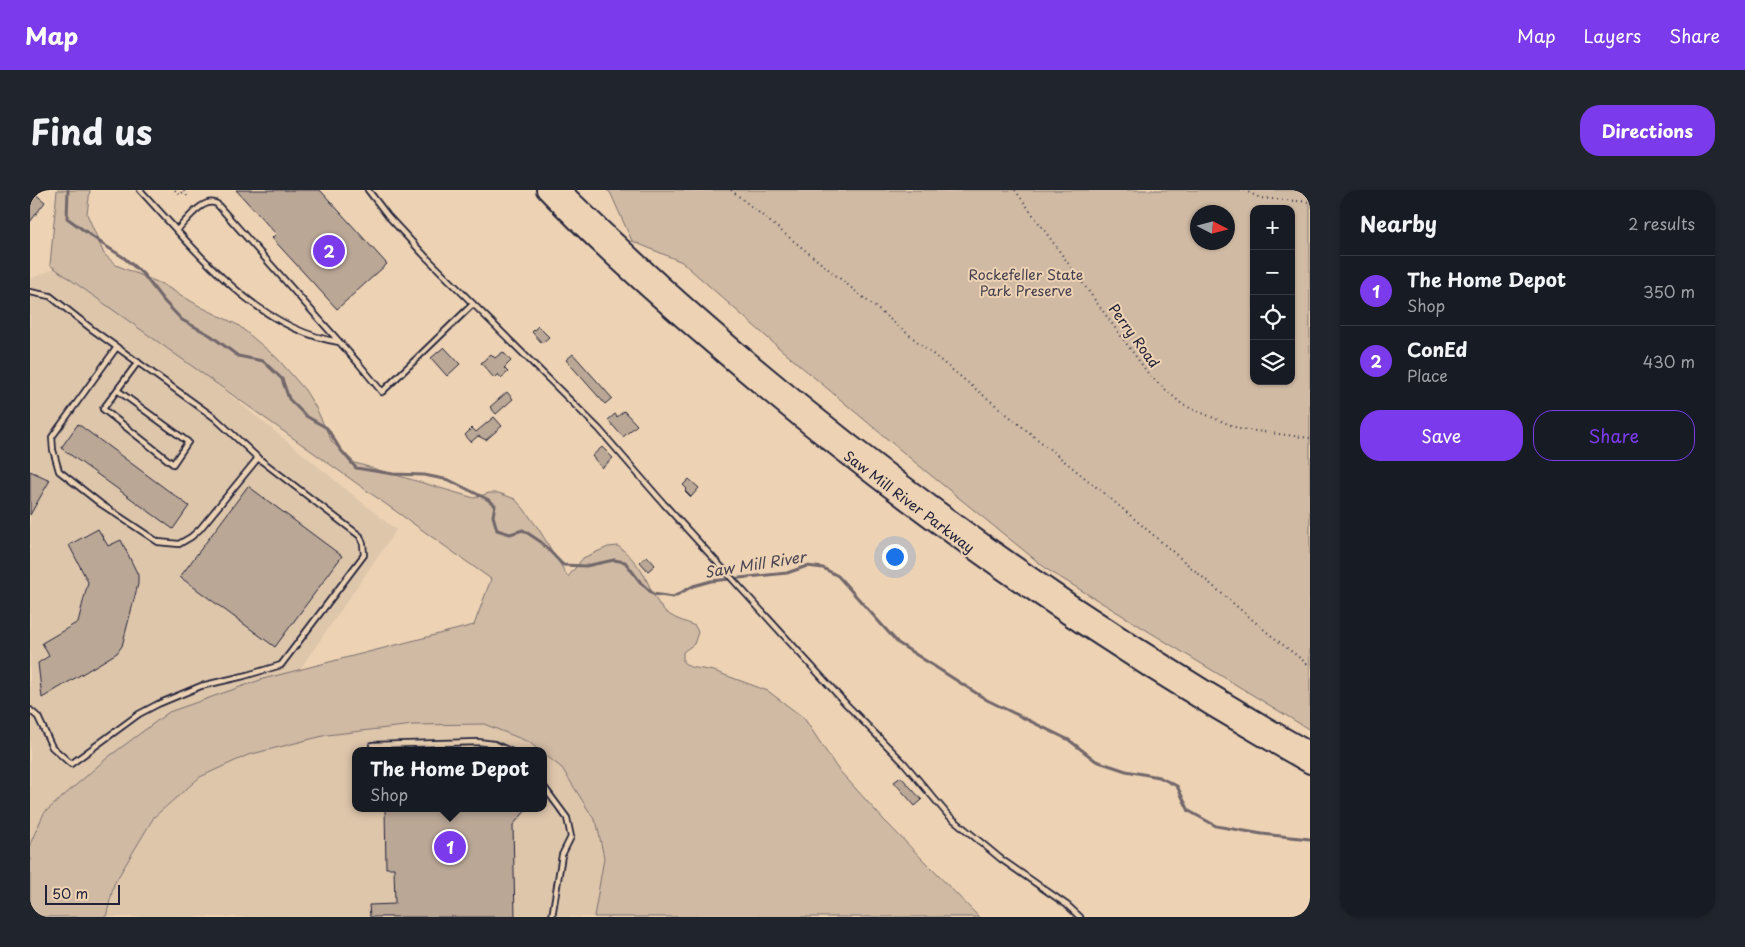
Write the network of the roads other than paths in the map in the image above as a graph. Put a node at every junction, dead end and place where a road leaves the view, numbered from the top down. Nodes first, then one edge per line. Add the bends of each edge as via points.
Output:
1 (140, 190) edge
2 (368, 190) edge
3 (544, 190) edge
4 (562, 190) edge
5 (177, 230) junction
6 (30, 292) edge
7 (473, 304) junction
8 (339, 342) junction
9 (117, 348) junction
10 (138, 362) junction
11 (118, 390) junction
12 (258, 458) junction
13 (30, 710) edge
14 (372, 745) dead end
15 (501, 747) edge
16 (1310, 751) edge
17 (1310, 765) edge
18 (547, 791) edge
19 (552, 917) edge
20 (1080, 917) edge

1 - 5 lane
2 - 7 lane via 388,216
3 - 17 highway, Saw Mill River Parkway via 718,350 933,521 1128,656
4 - 16 highway, Saw Mill River Parkway via 749,360 918,495 1112,630
5 - 8 lane via 242,296 296,329 320,339
5 - 8 lane via 202,205 209,202 217,204
6 - 9 lane via 50,296
7 - 8 lane via 382,392
7 - 20 lane via 599,429 948,815
9 - 10 lane
9 - 12 lane via 52,438 59,471 72,483 158,542 179,544 200,529
10 - 11 lane
10 - 12 lane via 214,418
11 - 11 lane via 103,409 173,464 188,442
12 - 13 lane via 360,536 363,544 364,556 281,665 201,686 158,704 139,714 71,764 52,747 38,717
14 - 15 lane via 478,742
18 - 19 lane via 567,818 571,836 562,855

